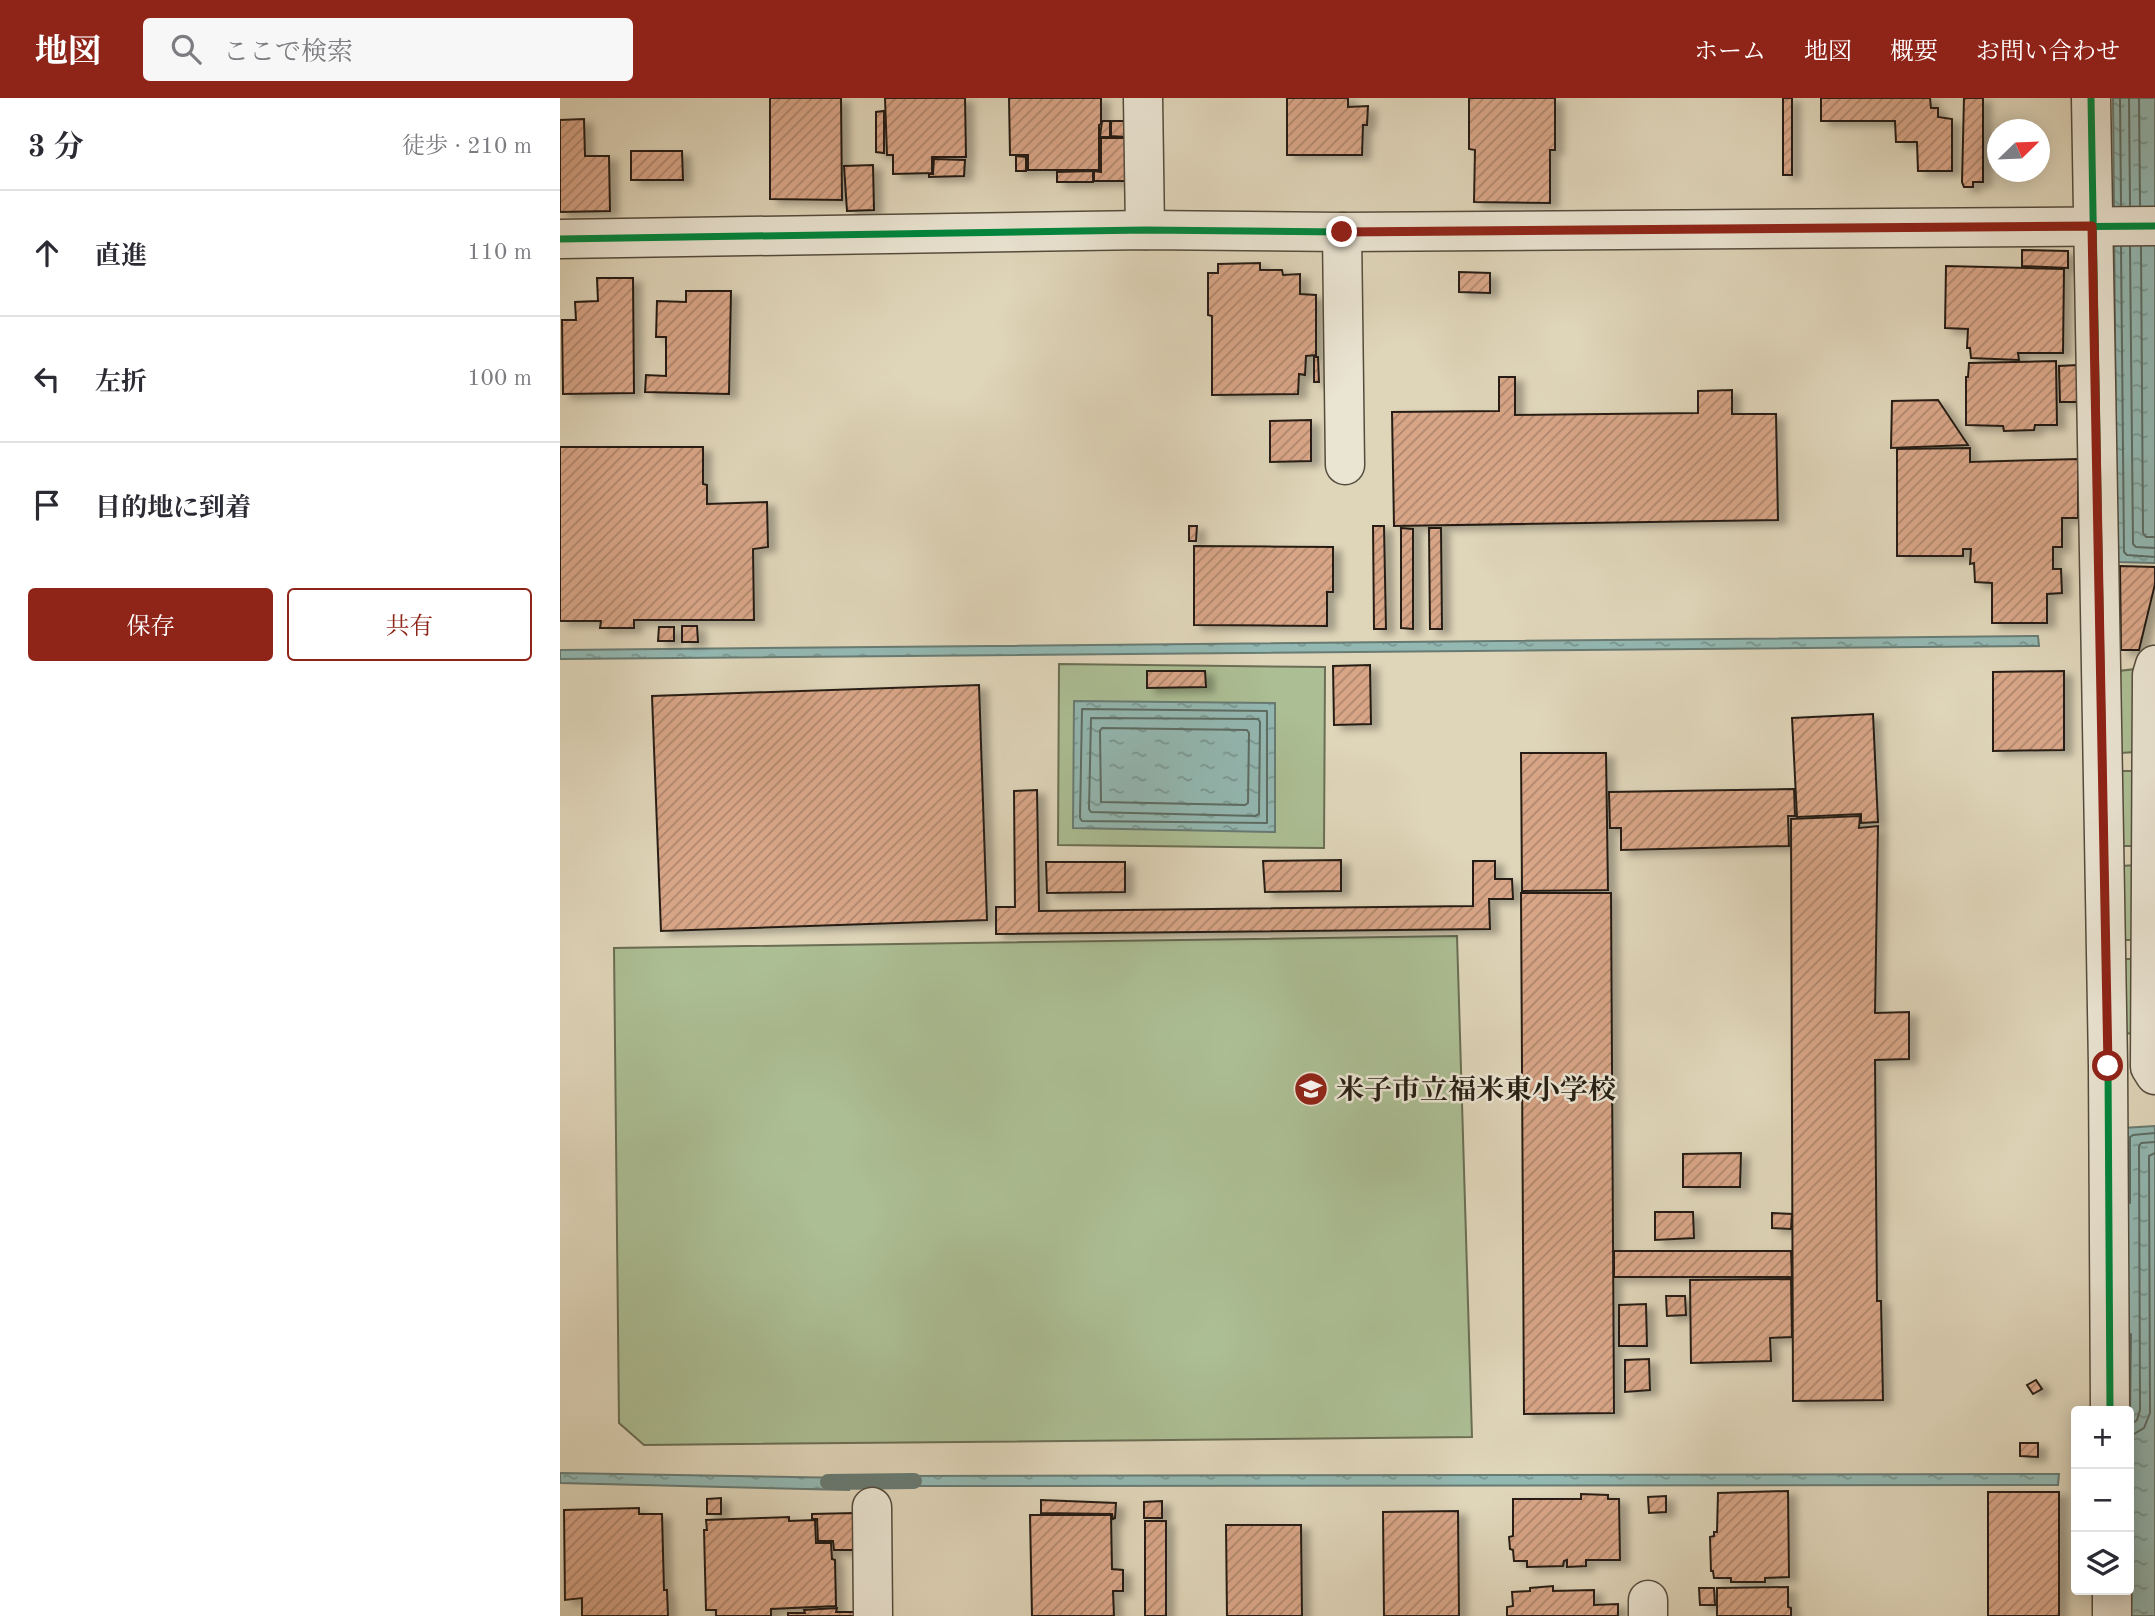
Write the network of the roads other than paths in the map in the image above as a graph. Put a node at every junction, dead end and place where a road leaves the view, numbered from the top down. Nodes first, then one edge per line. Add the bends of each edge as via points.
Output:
1 (1143, 98) edge
2 (2091, 98) edge
3 (2097, 226) junction
4 (2155, 226) edge
5 (1145, 230) junction
6 (1342, 232) junction
7 (560, 239) edge
8 (1345, 466) dead end
9 (2155, 665) edge
10 (2108, 1066) junction
11 (2153, 1070) edge
12 (2110, 1406) edge
13 (872, 1507) dead end
14 (2112, 1595) edge
15 (873, 1616) edge
16 (2112, 1616) edge

1 - 5 street
2 - 3 street
3 - 4 street
3 - 6 street
3 - 10 street
5 - 6 street
5 - 7 street
6 - 8 street
9 - 11 street
10 - 11 street
10 - 12 street
13 - 15 street
14 - 16 street

